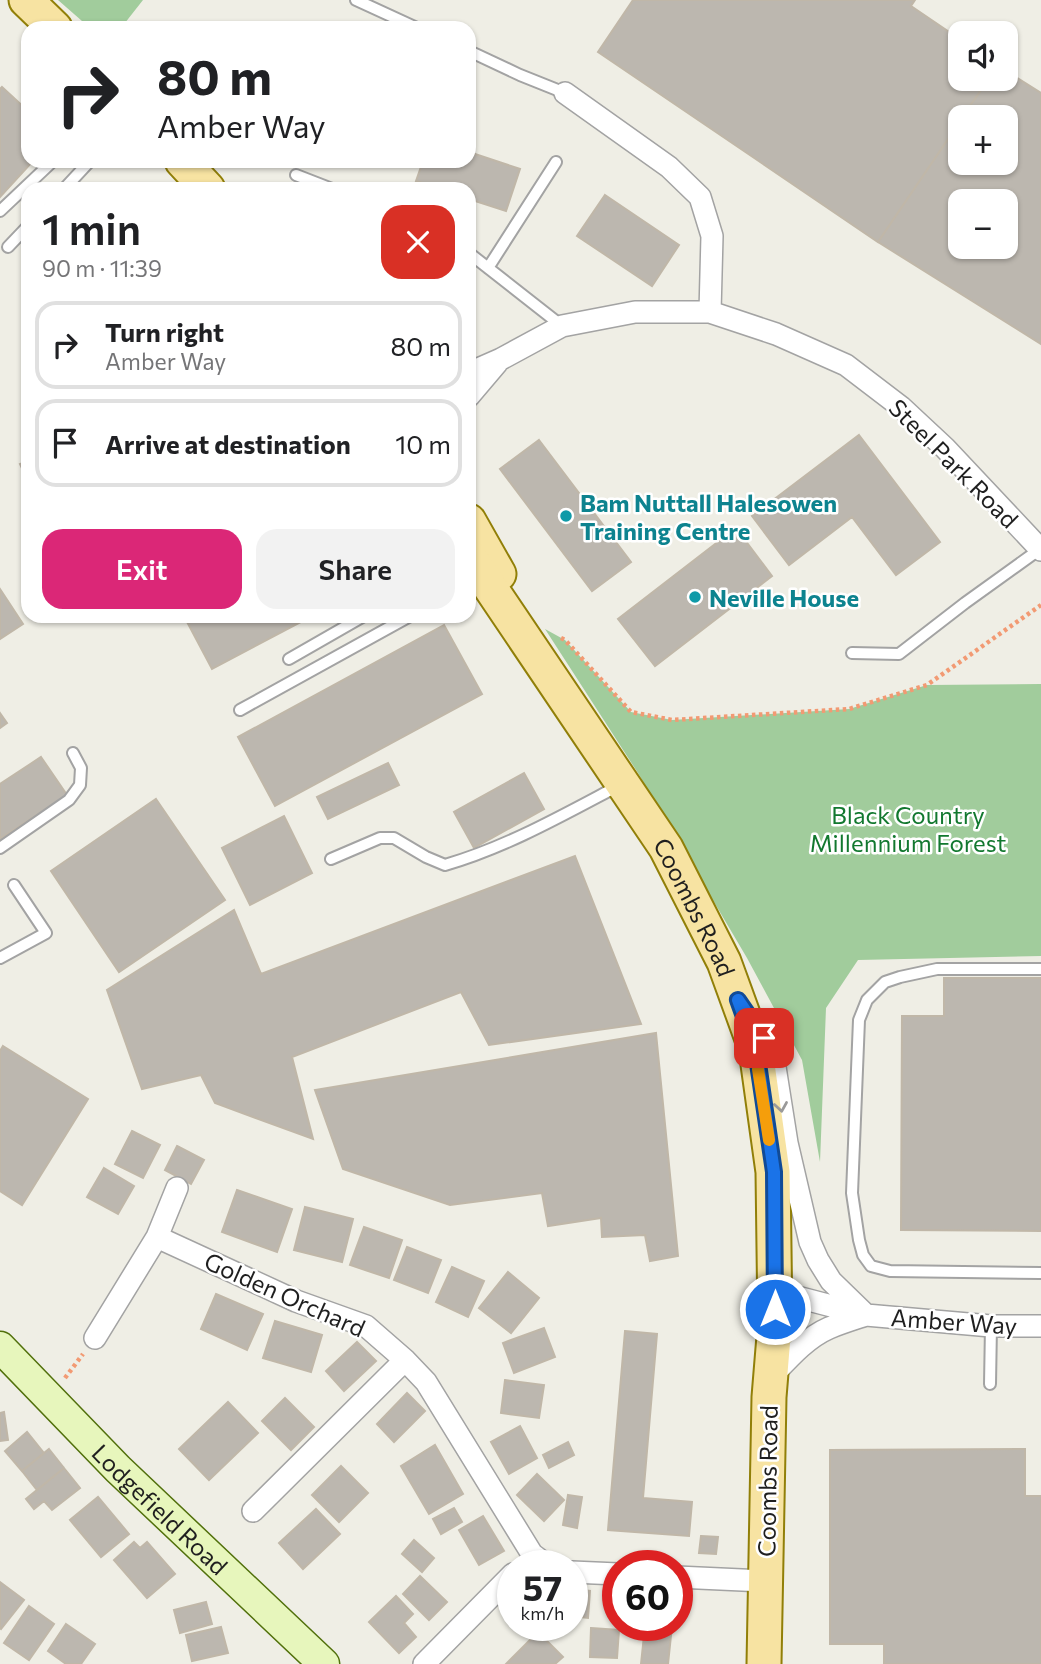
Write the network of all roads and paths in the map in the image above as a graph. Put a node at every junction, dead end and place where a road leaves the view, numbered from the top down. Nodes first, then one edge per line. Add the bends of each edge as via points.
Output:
1 (26, 0) edge
2 (356, 0) edge
3 (48, 21) edge
4 (402, 21) edge
5 (476, 54) edge
6 (565, 93) joint
7 (556, 162) dead end
8 (46, 168) edge
9 (84, 168) edge
10 (188, 168) edge
11 (296, 175) dead end
12 (31, 182) edge
13 (70, 182) edge
14 (202, 182) edge
15 (314, 182) edge
16 (21, 191) edge
17 (0, 211) edge
18 (21, 233) edge
19 (8, 247) dead end
20 (476, 259) edge
21 (488, 268) junction
22 (710, 312) junction
23 (562, 326) junction
24 (501, 359) junction
25 (476, 370) edge
26 (476, 388) edge
27 (476, 533) edge
28 (1040, 550) edge
29 (476, 571) edge
30 (1041, 605) edge
31 (352, 623) edge
32 (397, 623) edge
33 (555, 634) dead end
34 (852, 653) dead end
35 (289, 659) dead end
36 (555, 682) junction
37 (240, 710) dead end
38 (73, 753) dead end
39 (622, 783) junction
40 (0, 848) edge
41 (331, 859) dead end
42 (14, 884) dead end
43 (0, 958) edge
44 (1041, 969) edge
45 (738, 1000) junction
46 (177, 1188) dead end
47 (157, 1237) junction
48 (1041, 1273) edge
49 (774, 1295) junction
50 (866, 1315) junction
51 (991, 1326) junction
52 (1041, 1326) edge
53 (95, 1338) joint
54 (0, 1347) edge
55 (405, 1360) junction
56 (770, 1378) junction
57 (989, 1384) dead end
58 (50, 1398) junction
59 (253, 1511) dead end
60 (527, 1550) edge
61 (693, 1578) edge
62 (764, 1581) junction
63 (497, 1590) edge
64 (324, 1664) edge
65 (425, 1664) edge
66 (764, 1664) edge

1 - 3 main road
2 - 4 lane
5 - 6 lane
6 - 22 street via 669,167 700,197 712,236
7 - 21 lane
8 - 12 lane
9 - 13 lane
10 - 14 main road
11 - 15 lane
16 - 17 lane
18 - 19 lane
20 - 21 lane
21 - 23 lane
22 - 23 street, Steel Park Road via 635,312
22 - 28 street, Steel Park Road via 846,365 945,448
23 - 24 street, Steel Park Road
24 - 25 street, Steel Park Road
24 - 26 street, Steel Park Road
27 - 36 main road, Coombs Road
28 - 34 lane via 899,654
29 - 36 main road, Coombs Road
30 - 33 path via 927,685 849,709 672,720 631,712
31 - 35 lane
32 - 37 lane
36 - 39 main road, Coombs Road
38 - 40 lane via 81,768 80,785 69,800
39 - 41 lane via 469,859 445,865 394,838 380,838
39 - 45 main road, Coombs Road via 666,848 724,962
42 - 43 lane via 46,933
44 - 48 lane via 937,969 885,982 867,1000 859,1020 852,1193 859,1240 871,1266 890,1271
45 - 49 main road, Coombs Road via 756,1050 774,1172
45 -> 50 street, Amber Way via 764,1038 775,1067 810,1242 831,1281
46 - 47 street
47 - 53 street
47 - 55 street, Golden Orchard via 296,1301 366,1326
49 - 50 street, Amber Way
49 - 56 main road, Coombs Road
50 - 51 street, Amber Way
50 - 56 street, Amber Way via 817,1334
51 - 52 street, Amber Way
51 - 57 lane
53 - 58 path
54 - 58 street, Lodgefield Road
55 - 59 street
55 - 60 street, Golden Orchard via 426,1382
56 - 62 main road, Coombs Road
58 - 64 street, Lodgefield Road via 118,1469
61 - 62 street
62 - 66 main road, Coombs Road
63 - 65 street

